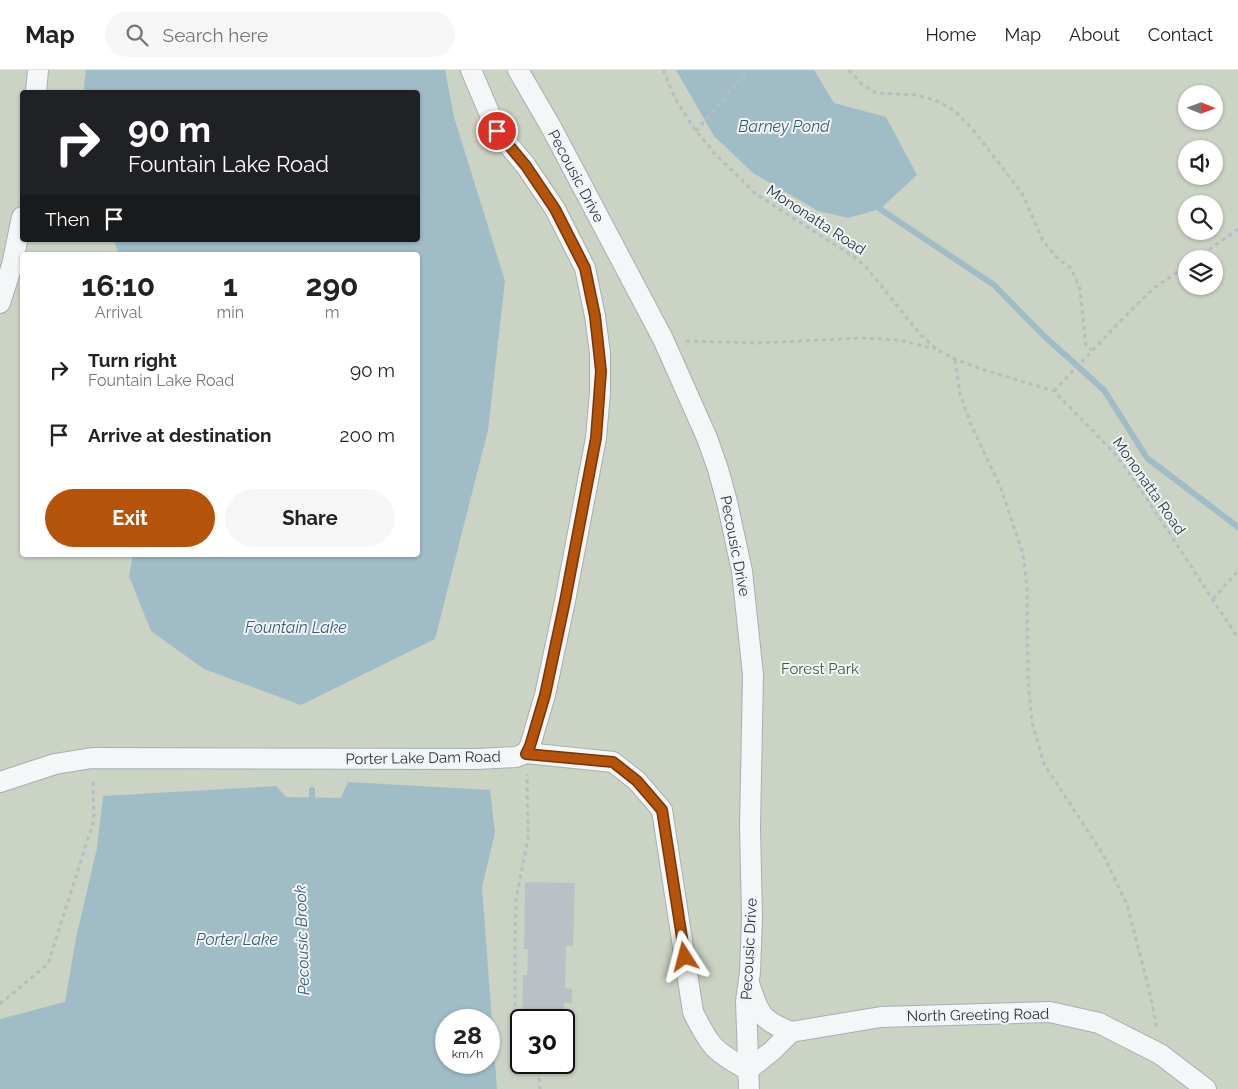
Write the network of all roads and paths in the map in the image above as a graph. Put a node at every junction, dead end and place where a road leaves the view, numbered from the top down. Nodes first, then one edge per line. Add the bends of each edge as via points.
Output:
1 (38, 70) edge
2 (471, 70) edge
3 (518, 70) edge
4 (663, 70) edge
5 (748, 70) edge
6 (849, 70) edge
7 (36, 90) edge
8 (696, 131) junction
9 (20, 228) edge
10 (1238, 229) edge
11 (1209, 250) edge
12 (1178, 272) edge
13 (0, 303) edge
14 (663, 339) junction
15 (936, 349) junction
16 (1092, 350) junction
17 (954, 359) junction
18 (1054, 391) junction
19 (1238, 571) edge
20 (1213, 600) junction
21 (1238, 638) edge
22 (526, 754) junction
23 (92, 758) junction
24 (0, 782) edge
25 (748, 980) junction
26 (0, 1004) edge
27 (515, 1009) edge
28 (791, 1032) junction
29 (1160, 1054) junction
30 (539, 1074) edge
31 (748, 1080) edge
32 (540, 1089) edge
33 (1206, 1089) edge

1 - 7 street
2 - 22 street via 497,131 555,209 585,268 600,353 596,438 546,688
3 - 14 street, Pecousic Drive
4 - 8 path, Mononatta Road via 675,98
5 - 8 path
6 - 16 path via 863,85 876,92 935,100 955,111 975,132 1023,195 1043,241 1059,260 1071,268 1080,289 1086,346
8 - 15 path, Mononatta Road via 756,194 866,267
9 - 13 street
10 - 11 path
12 - 16 path via 1136,304
14 - 15 path via 758,343 870,338 898,340
14 - 25 street, Pecousic Drive via 718,469 742,571 753,707 752,918
15 - 17 path, Mononatta Road
16 - 18 path
17 - 18 path, Mononatta Road
17 - 29 path via 960,394 971,425 1000,486 1024,554 1028,681 1032,722 1044,764 1104,856 1127,905 1156,1021
18 - 20 path, Mononatta Road via 1068,402 1134,478
19 - 20 path
20 - 21 path, Mononatta Road
22 - 23 street, Porter Lake Dam Road via 478,759
22 - 27 path via 528,838 516,900
22 - 31 street, Porter Lake Dam Road via 613,762 637,781 662,810 693,1012 707,1041
23 - 24 street, Porter Lake Dam Road via 55,764
23 - 26 path via 94,820 48,964
25 - 28 street via 763,1018
25 - 31 street, Pecousic Drive
28 - 29 street, North Greeting Road via 881,1017 1050,1012 1098,1024
28 - 31 street
29 - 33 street, North Greeting Road
30 - 32 path

